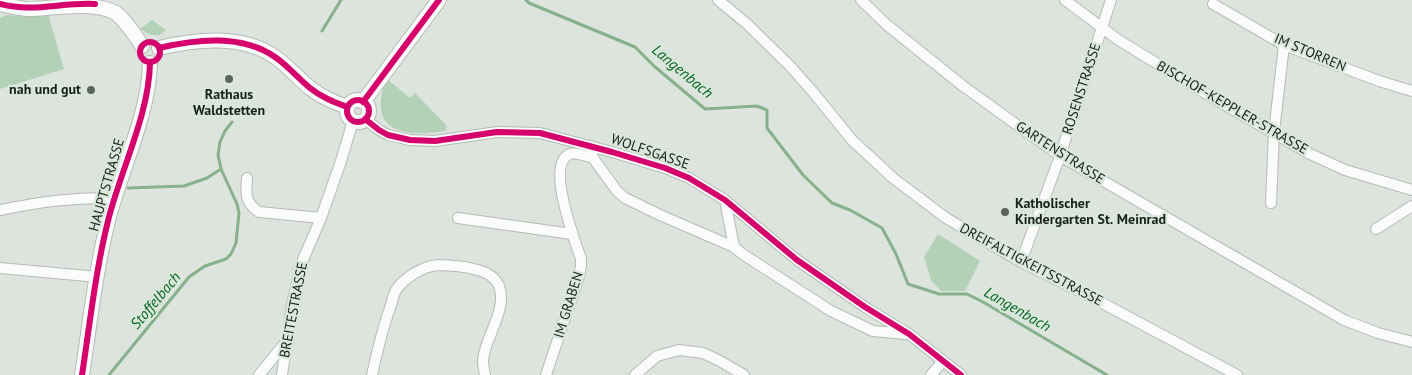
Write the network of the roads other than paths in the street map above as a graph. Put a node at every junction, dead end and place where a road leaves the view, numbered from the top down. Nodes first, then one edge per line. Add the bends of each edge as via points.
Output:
1 (439, 0) edge
2 (718, 0) edge
3 (861, 0) edge
4 (1065, 0) edge
5 (1111, 0) edge
6 (0, 4) edge
7 (110, 4) edge
8 (1213, 4) dead end
9 (1102, 29) junction
10 (1284, 45) junction
11 (142, 46) junction
12 (159, 48) junction
13 (150, 63) junction
14 (1412, 91) edge
15 (363, 102) junction
16 (347, 107) junction
17 (359, 120) junction
18 (1274, 132) junction
19 (591, 146) junction
20 (1060, 156) junction
21 (593, 158) junction
22 (247, 178) dead end
23 (1412, 190) edge
24 (115, 198) junction
25 (725, 200) junction
26 (1271, 203) dead end
27 (1412, 206) edge
28 (0, 210) edge
29 (321, 218) junction
30 (458, 218) dead end
31 (1376, 229) dead end
32 (572, 234) junction
33 (734, 247) junction
34 (1021, 262) junction
35 (0, 268) edge
36 (98, 277) junction
37 (909, 334) junction
38 (286, 342) junction
39 (1412, 342) edge
40 (943, 361) junction
41 (82, 375) edge
42 (259, 375) edge
43 (282, 375) edge
44 (372, 375) edge
45 (485, 375) edge
46 (546, 375) edge
47 (635, 375) edge
48 (744, 375) edge
49 (931, 375) edge
50 (961, 375) edge
51 (1237, 375) edge

1 - 15 street
2 - 34 street, DREIFALTIGKEITSSTRASSE via 790,66 852,140 893,178 946,218
3 - 20 street, GARTENSTRASSE via 963,86
4 - 9 street, BISCHOF-KEPPLER-STRASSE
5 - 9 street, ROSENSTRASSE
6 - 7 street via 28,9
7 - 11 street
8 - 10 street, IM STORREN
9 - 18 street, BISCHOF-KEPPLER-STRASSE
9 - 20 street, ROSENSTRASSE
10 - 14 street, IM STORREN
10 - 18 street
11 - 12 street via 150,42
11 - 13 street via 141,56
12 - 13 street, HAUPTSTRASSE via 160,57
12 - 16 street via 215,40 260,49 276,57 326,99
13 - 24 street, HAUPTSTRASSE via 142,110
15 - 16 street via 352,102
15 - 17 street via 368,107 367,116
16 - 17 street via 348,117
17 - 19 street, WOLFSGASSE via 410,140 435,141 518,132 540,133
17 - 29 street, BREITESTRASSE via 344,151
18 - 23 street, BISCHOF-KEPPLER-STRASSE via 1345,170
18 - 26 street
19 - 21 street
19 - 25 street, WOLFSGASSE via 689,178
20 - 34 street, ROSENSTRASSE
20 - 39 street, GARTENSTRASSE via 1344,320
21 - 32 street, IM GRABEN via 573,153 561,165 562,199
21 - 33 street via 625,198
22 - 29 street via 246,197 252,208 259,212
24 - 28 street via 66,198
24 - 36 street, HAUPTSTRASSE
25 - 33 street
25 - 37 street, WOLFSGASSE via 797,260
27 - 31 street
29 - 38 street, BREITESTRASSE via 302,262
30 - 32 street
32 - 46 street, IM GRABEN via 581,266
33 - 37 street via 831,311 873,331
34 - 51 street, DREIFALTIGKEITSSTRASSE
35 - 36 street
36 - 41 street, HAUPTSTRASSE
37 - 40 street, WOLFSGASSE
38 - 42 street
38 - 43 street, BREITESTRASSE
40 - 49 street
40 - 50 street, WOLFSGASSE
44 - 45 street via 383,327 396,291 408,278 436,265 477,269 490,274 498,285 502,296 483,360
47 - 48 street via 657,356 679,350 703,353

